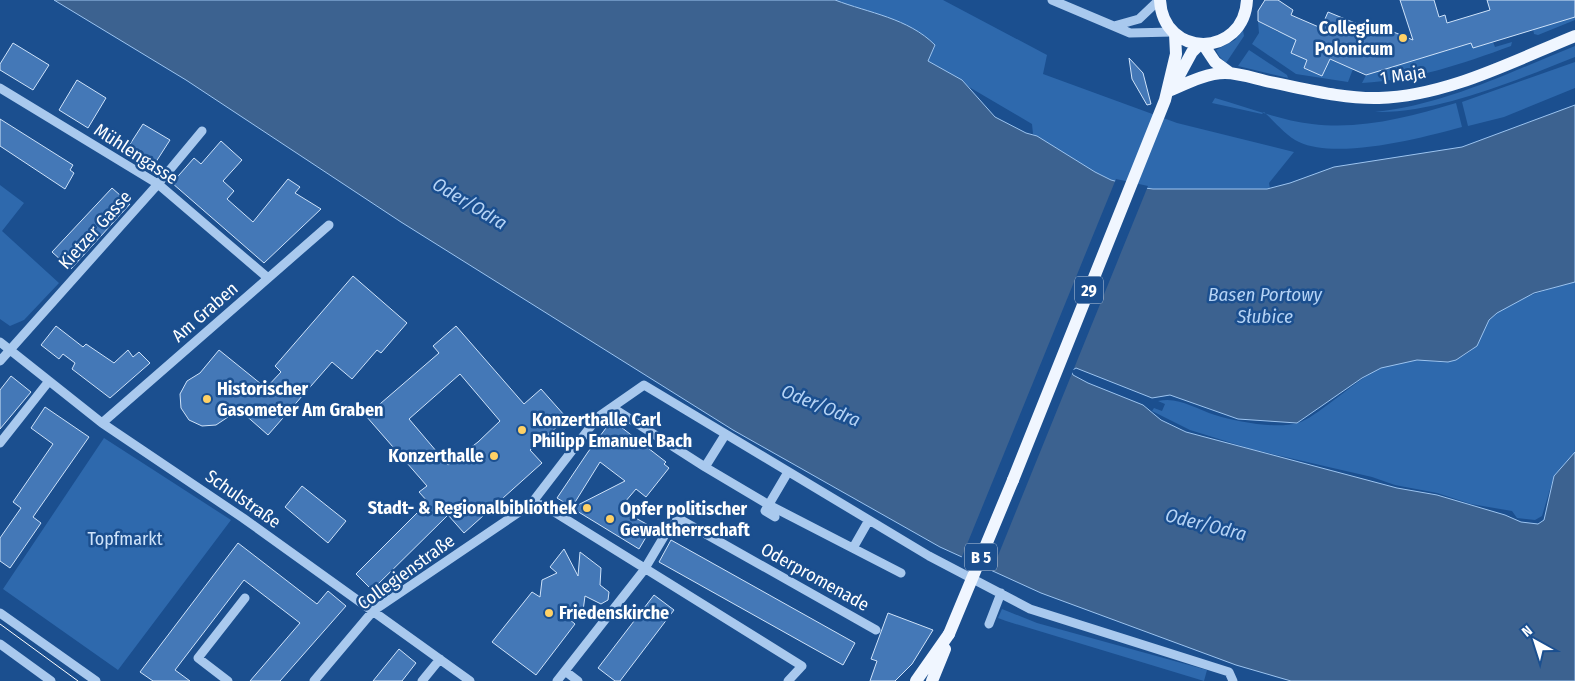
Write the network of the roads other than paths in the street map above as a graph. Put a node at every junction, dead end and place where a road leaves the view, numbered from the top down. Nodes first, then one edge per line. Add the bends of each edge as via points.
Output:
1 (1052, 0) edge
2 (1159, 0) edge
3 (1247, 0) edge
4 (1111, 26) junction
5 (1174, 33) junction
6 (1575, 36) edge
7 (1202, 44) junction
8 (1230, 73) junction
9 (0, 88) edge
10 (1168, 95) junction
11 (202, 131) dead end
12 (158, 184) junction
13 (329, 225) dead end
14 (268, 278) junction
15 (0, 342) edge
16 (10, 350) junction
17 (0, 361) edge
18 (49, 381) junction
19 (613, 408) junction
20 (102, 423) junction
21 (725, 435) junction
22 (0, 442) edge
23 (705, 467) junction
24 (788, 472) junction
25 (1013, 480) joint
26 (531, 504) junction
27 (769, 505) junction
28 (776, 517) dead end
29 (869, 520) junction
30 (853, 548) junction
31 (644, 570) junction
32 (901, 573) dead end
33 (1001, 594) junction
34 (245, 598) dead end
35 (373, 611) junction
36 (0, 612) edge
37 (989, 624) dead end
38 (876, 630) dead end
39 (949, 634) junction
40 (0, 644) edge
41 (440, 659) junction
42 (565, 671) junction
43 (51, 681) edge
44 (96, 681) edge
45 (228, 681) edge
46 (314, 681) edge
47 (422, 681) edge
48 (470, 681) edge
49 (557, 681) edge
50 (578, 681) edge
51 (788, 681) edge
52 (916, 681) edge
53 (932, 681) edge
54 (1233, 681) edge

1 - 4 street
2 - 4 street via 1140,19
2 - 5 main road, 29 via 1163,15
3 - 7 main road via 1244,17 1234,32 1218,42
4 - 5 street via 1133,34
5 - 7 main road via 1187,41
5 - 10 main road, 29 via 1176,54
6 - 8 main road, 1 Maja via 1468,78 1392,97 1338,95
7 - 8 main road, 1 Maja via 1215,62
7 - 10 main road, 29 via 1192,52
8 - 10 main road, 1 Maja via 1205,77
9 - 12 street, Mühlengasse
10 - 25 main road, 29
11 - 12 street, Kietzer Gasse
12 - 14 street, Mühlengasse
12 - 16 street, Kietzer Gasse
13 - 14 street, Am Graben
14 - 20 street, Am Graben
15 - 16 street, Schulstraße
16 - 17 street, Kietzer Gasse
16 - 18 street, Schulstraße
18 - 20 street, Schulstraße
18 - 22 street
19 - 21 street via 644,385
19 - 23 street, Oderpromenade
19 - 26 street, Collegienstraße via 598,418
20 - 35 street, Schulstraße via 235,512
21 - 23 street
21 - 24 street
23 - 27 street, Oderpromenade
24 - 27 street
24 - 29 street
25 - 39 main road, B 5, bridge
26 - 31 street via 543,505
26 - 35 street, Collegienstraße
27 - 28 street, Oderpromenade via 765,511
27 - 30 street, Oderpromenade
29 - 30 street
29 - 33 street
30 - 32 street, Oderpromenade
31 - 38 street, Oderpromenade via 672,523 681,520
31 - 42 street, Oderpromenade
31 - 51 street via 802,666
33 - 37 street
33 - 54 street via 1030,609 1229,672
34 - 45 street via 198,658
35 - 41 street, Schulstraße
35 - 46 street, Collegienstraße
36 - 44 street
39 - 52 main road, B 5
39 - 53 main road, B 5 via 943,658
40 - 43 street
41 - 47 street
41 - 48 street, Schulstraße
42 - 49 street, Oderpromenade
42 - 50 street

